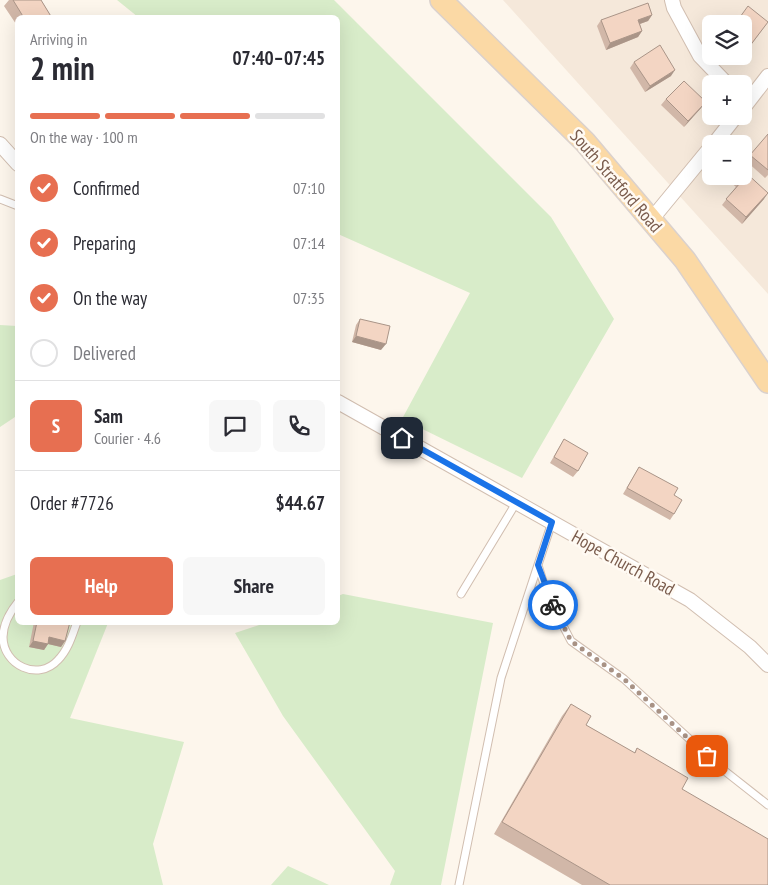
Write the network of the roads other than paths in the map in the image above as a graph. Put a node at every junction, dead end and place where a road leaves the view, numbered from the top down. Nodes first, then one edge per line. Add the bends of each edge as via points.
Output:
1 (441, 0) edge
2 (672, 0) edge
3 (718, 75) edge
4 (768, 76) edge
5 (752, 95) edge
6 (729, 125) edge
7 (721, 135) edge
8 (0, 144) edge
9 (702, 158) edge
10 (15, 161) edge
11 (0, 199) edge
12 (15, 205) edge
13 (651, 220) junction
14 (768, 382) edge
15 (340, 403) edge
16 (516, 503) junction
17 (552, 522) junction
18 (538, 565) junction
19 (461, 594) dead end
20 (15, 606) edge
21 (76, 625) edge
22 (768, 666) edge
23 (768, 805) edge
24 (459, 885) edge

1 - 13 main road, South Stratford Road via 585,142
2 - 3 street via 700,56
4 - 5 street
6 - 7 street
8 - 10 street
9 - 13 street
11 - 12 lane
13 - 14 main road, South Stratford Road via 685,260
15 - 16 street, Hope Church Road
16 - 17 street, Hope Church Road
16 - 19 lane
17 - 18 lane
17 - 22 street, Hope Church Road via 690,600 750,647
18 - 23 lane via 548,597 571,641 624,679 720,768
18 - 24 lane via 501,678
20 - 21 lane via 7,616 3,638 8,657 23,668 43,670 57,662 68,647

